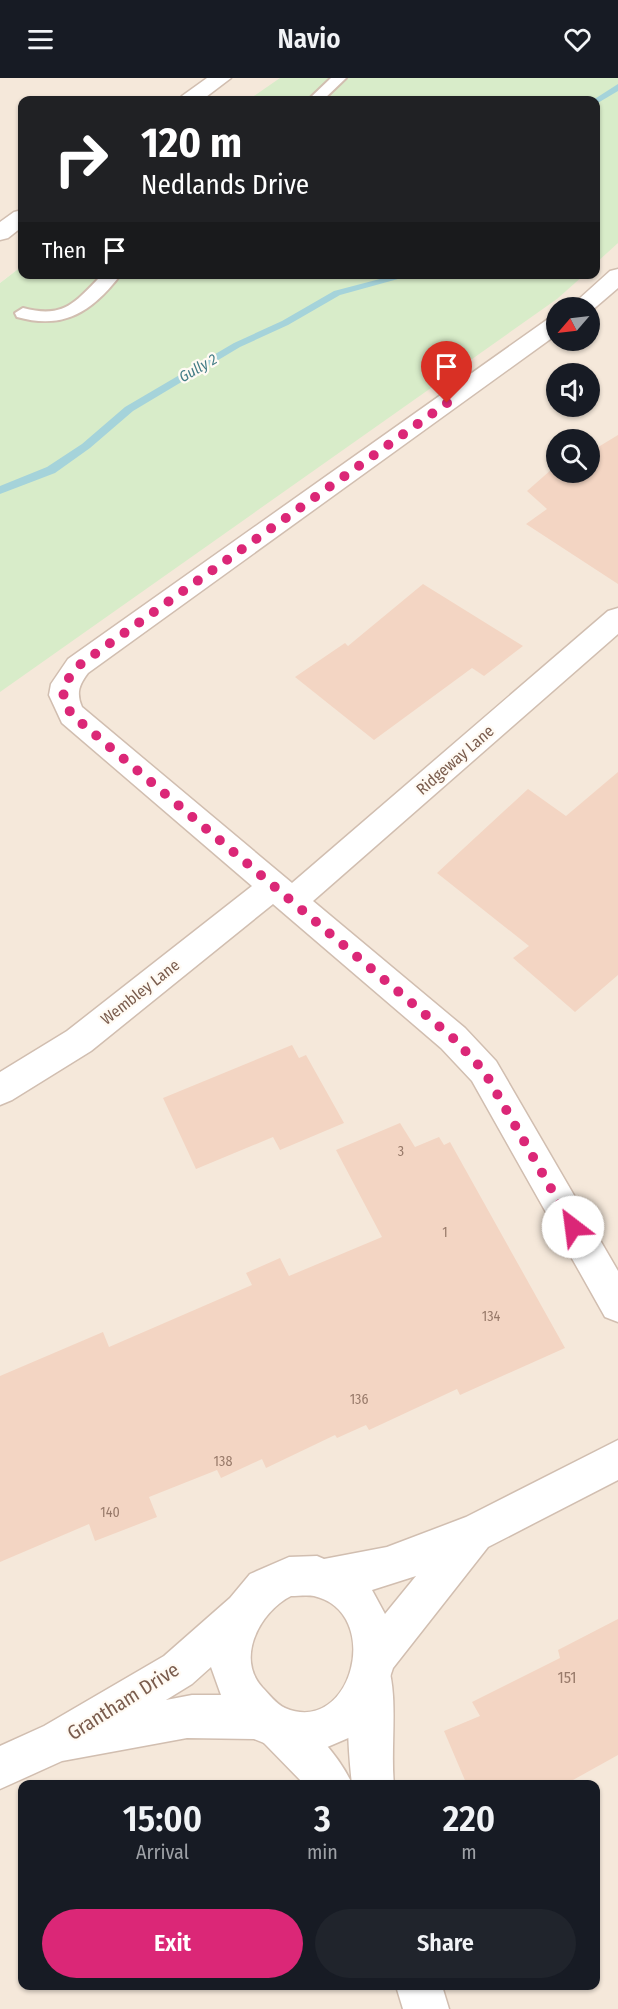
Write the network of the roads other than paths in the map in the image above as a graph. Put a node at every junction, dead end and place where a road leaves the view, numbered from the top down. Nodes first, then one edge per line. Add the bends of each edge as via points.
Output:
1 (221, 78) edge
2 (339, 78) edge
3 (195, 96) edge
4 (319, 96) edge
5 (18, 220) edge
6 (0, 233) edge
7 (618, 276) edge
8 (108, 279) edge
9 (593, 297) edge
10 (23, 313) dead end
11 (546, 331) edge
12 (618, 618) edge
13 (283, 893) junction
14 (0, 1090) edge
15 (618, 1305) edge
16 (618, 1459) edge
17 (476, 1533) junction
18 (325, 1579) junction
19 (241, 1613) junction
20 (374, 1668) junction
21 (271, 1723) junction
22 (59, 1741) junction
23 (0, 1768) edge
24 (327, 1780) edge
25 (372, 1780) edge
26 (420, 1990) edge
27 (426, 2009) edge

1 - 3 street
2 - 4 lane
5 - 6 street
7 - 9 street
8 - 10 lane via 60,319 37,319
11 - 13 street via 78,666 64,684 63,701 72,715
12 - 13 street, Ridgeway Lane
13 - 14 street, Wembley Lane via 79,1041
13 - 15 street via 420,1008 484,1071
16 - 17 street, Grantham Drive
17 - 18 street, Grantham Drive via 387,1567
17 - 20 street, Grantham Drive
18 - 19 street, Grantham Drive via 305,1575 280,1579 257,1593
18 - 20 street, Grantham Drive via 347,1591 364,1612 373,1636
19 - 21 street, Grantham Drive via 231,1648 233,1676 254,1712
19 - 22 street, Grantham Drive via 178,1670
20 - 21 street, Grantham Drive via 363,1696 342,1719 318,1730 293,1731
20 - 25 street
21 - 22 street, Grantham Drive via 196,1715
21 - 24 street
22 - 23 street, Grantham Drive
26 - 27 street

